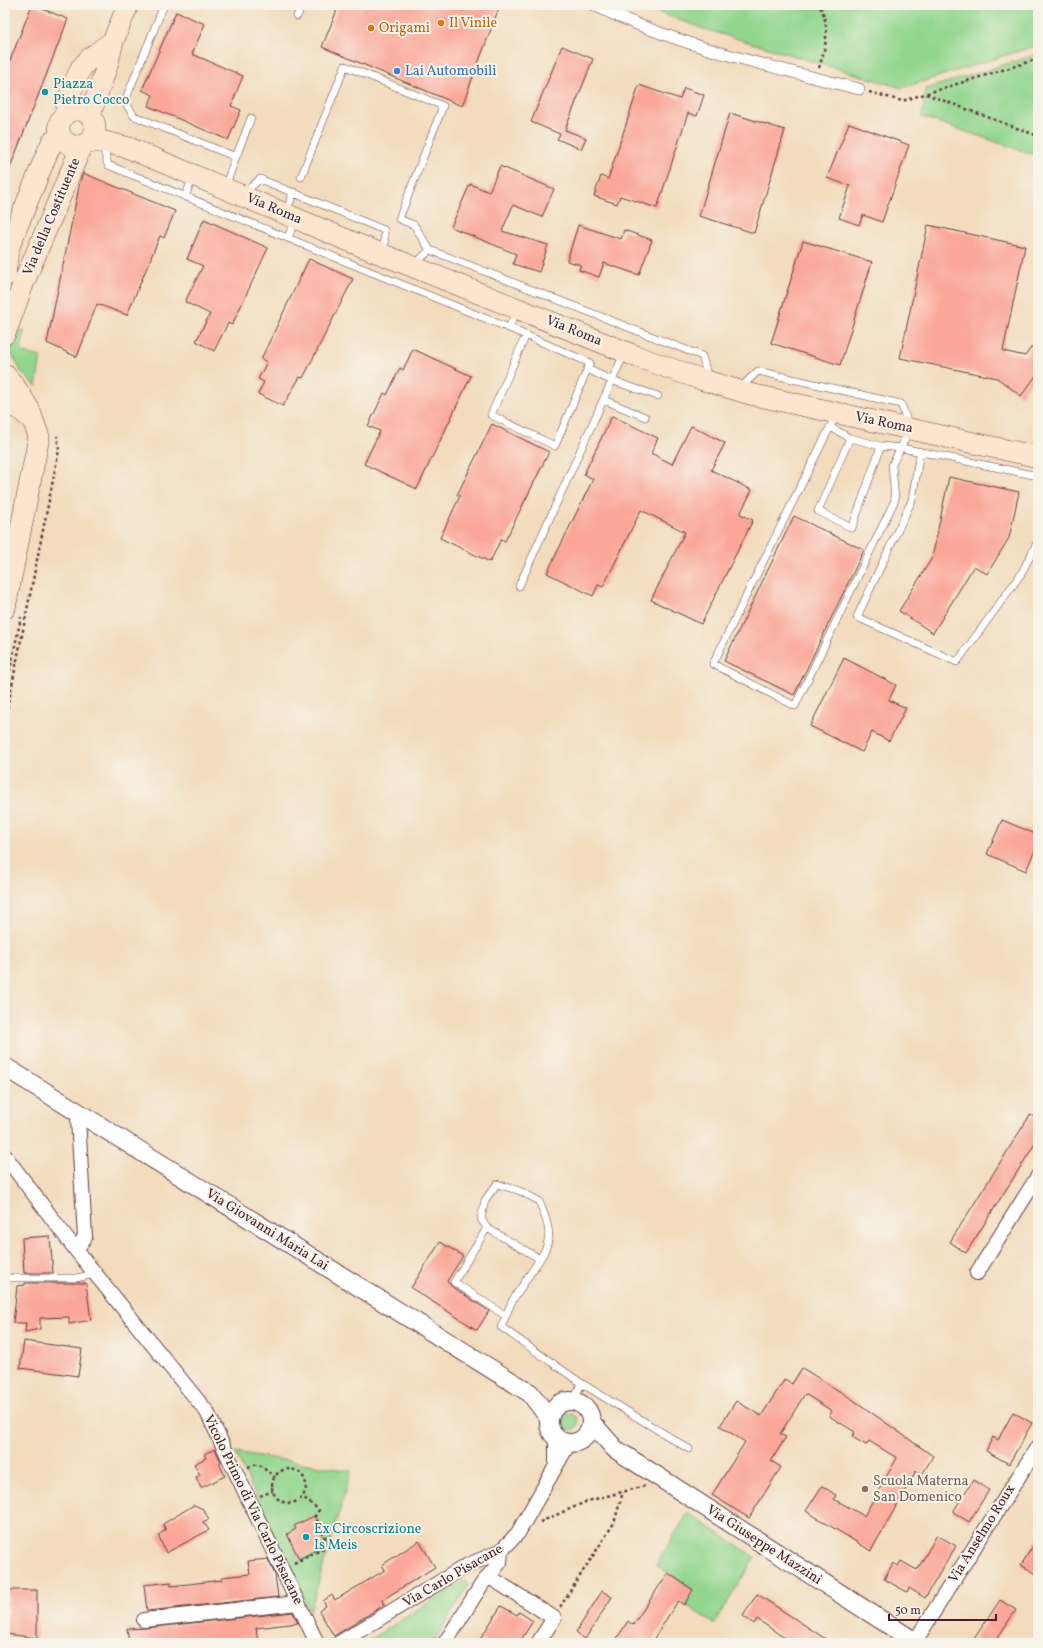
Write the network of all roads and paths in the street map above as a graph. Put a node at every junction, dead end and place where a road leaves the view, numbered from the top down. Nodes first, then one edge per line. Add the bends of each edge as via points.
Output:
1 (128, 5) edge
2 (164, 5) edge
3 (302, 5) edge
4 (594, 5) edge
5 (819, 5) edge
6 (297, 16) dead end
7 (113, 41) junction
8 (1038, 59) edge
9 (815, 78) junction
10 (859, 89) joint
11 (926, 93) junction
12 (68, 112) junction
13 (92, 118) junction
14 (251, 118) dead end
15 (61, 136) junction
16 (1038, 136) edge
17 (90, 143) junction
18 (129, 148) junction
19 (236, 157) junction
20 (194, 175) junction
21 (301, 177) dead end
22 (233, 192) junction
23 (294, 192) junction
24 (185, 197) junction
25 (291, 216) junction
26 (288, 238) junction
27 (430, 250) junction
28 (370, 258) junction
29 (412, 266) junction
30 (5, 270) edge
31 (30, 271) junction
32 (442, 289) junction
33 (518, 308) junction
34 (509, 328) junction
35 (5, 334) edge
36 (526, 335) junction
37 (625, 352) junction
38 (587, 369) junction
39 (5, 375) edge
40 (613, 381) junction
41 (710, 382) junction
42 (737, 391) junction
43 (658, 396) dead end
44 (604, 400) junction
45 (5, 403) edge
46 (645, 417) dead end
47 (834, 420) junction
48 (34, 422) junction
49 (910, 429) junction
50 (850, 438) junction
51 (881, 446) junction
52 (940, 446) junction
53 (902, 448) junction
54 (920, 452) junction
55 (1038, 456) edge
56 (1038, 476) edge
57 (1038, 541) edge
58 (519, 586) dead end
59 (5, 608) edge
60 (5, 1067) edge
61 (81, 1114) junction
62 (5, 1156) edge
63 (1038, 1176) edge
64 (487, 1228) junction
65 (76, 1250) junction
66 (540, 1259) junction
67 (977, 1273) dead end
68 (96, 1274) junction
69 (5, 1278) edge
70 (506, 1316) junction
71 (580, 1383) junction
72 (530, 1393) junction
73 (568, 1402) junction
74 (549, 1418) junction
75 (591, 1422) junction
76 (569, 1440) junction
77 (612, 1446) junction
78 (1038, 1446) edge
79 (689, 1449) dead end
80 (258, 1464) dead end
81 (275, 1476) junction
82 (660, 1479) junction
83 (623, 1492) junction
84 (302, 1497) junction
85 (540, 1522) dead end
86 (501, 1551) junction
87 (466, 1566) junction
88 (282, 1568) junction
89 (485, 1580) junction
90 (298, 1603) junction
91 (554, 1618) junction
92 (144, 1620) dead end
93 (915, 1642) edge
94 (317, 1643) edge
95 (339, 1643) edge
96 (445, 1643) edge
97 (538, 1643) edge

1 - 7 main road
2 - 19 lane via 127,96 127,105 134,116
3 - 6 lane
4 - 9 street via 631,23 733,56
5 - 9 path via 825,15 827,35
7 - 12 main road via 80,68 66,103
7 - 13 main road
8 - 11 path
9 - 10 street
10 - 11 path via 902,101
11 - 16 path
12 - 13 main road via 79,110
12 - 15 main road via 60,124
13 - 17 main road via 95,133
13 - 18 main road, Via Roma
14 - 19 lane
15 - 17 main road via 70,144
15 - 30 main road, Via della Costituente via 52,142 8,250
17 - 18 main road, Via Roma
17 - 24 lane via 108,165
17 - 31 main road, Via della Costituente
18 - 20 main road, Via Roma
19 - 22 lane
20 - 22 main road, Via Roma
20 - 24 lane
21 - 27 lane via 345,66 443,106 399,219 414,225
22 - 23 lane via 260,179
22 - 25 main road, Via Roma
23 - 25 lane
23 - 28 lane via 384,230
24 - 26 lane
25 - 26 lane
25 - 28 main road, Via Roma
26 - 28 lane
27 - 29 lane
27 - 41 lane via 702,356
28 - 29 main road, Via Roma
28 - 32 lane
29 - 32 main road, Via Roma
30 - 31 main road via 20,274
31 - 35 main road, Via della Costituente
32 - 33 main road, Via Roma
32 - 34 lane
33 - 34 lane
33 - 37 main road, Via Roma
34 - 36 lane
36 - 38 lane via 590,364
36 - 38 lane via 491,415 554,446
37 - 40 lane
37 - 41 main road, Via Roma
38 - 40 lane
39 - 48 main road via 29,409
40 - 43 lane
40 - 44 lane
41 - 42 main road, Via Roma
42 - 47 main road, Via Roma
42 - 49 lane via 758,370 901,404
44 - 46 lane
44 - 58 lane
45 - 48 main road via 21,410
47 - 49 main road, Via Roma
47 - 50 lane
47 - 53 lane via 713,664 795,706 895,500 892,465
48 - 59 main road via 39,437
49 - 52 main road, Via Roma
49 - 53 lane
50 - 51 lane
50 - 51 lane via 818,511 852,528
51 - 53 lane
52 - 54 lane
52 - 55 main road, Via Roma
52 - 56 lane
53 - 54 lane
54 - 57 lane via 912,500 857,617 957,662 1021,574
60 - 61 street, Via Giovanni Maria Lai
61 - 65 street via 78,1119 85,1237
61 - 72 street, Via Giovanni Maria Lai
62 - 65 street, Vicolo Primo di Via Carlo Pisacane
63 - 67 street
64 - 66 lane
64 - 66 lane via 481,1219 485,1200 497,1184 520,1191 539,1201 550,1230
64 - 70 lane via 454,1282
65 - 68 street, Vicolo Primo di Via Carlo Pisacane
66 - 70 lane via 512,1301
68 - 69 lane via 76,1278
68 - 88 street, Vicolo Primo di Via Carlo Pisacane via 207,1412
70 - 71 lane via 501,1327
71 - 73 lane
71 - 79 lane
72 - 73 street, Via Giovanni Maria Lai
72 - 74 street, Via Giovanni Maria Lai
73 - 74 street via 554,1409
73 - 75 street via 579,1404 588,1411
74 - 76 street via 551,1431
75 - 76 street via 587,1434
75 - 77 street, Via Giuseppe Mazzini
76 - 77 street, Via Giuseppe Mazzini
76 - 86 street, Via Carlo Pisacane via 518,1533
77 - 82 street, Via Giuseppe Mazzini
78 - 93 street, Via Anselmo Roux
80 - 81 path
81 - 84 path via 272,1486 279,1500 294,1503
81 - 84 path via 284,1470 295,1470 300,1473 306,1487
82 - 83 path via 653,1484
82 - 93 street, Via Giuseppe Mazzini
83 - 85 path via 588,1501
83 - 91 path via 614,1523
84 - 88 path via 319,1510 315,1516 327,1540 320,1543 323,1549
86 - 87 street, Via Carlo Pisacane
86 - 89 street via 500,1562
87 - 89 street
87 - 95 street, Via Carlo Pisacane
88 - 90 street, Vicolo Primo di Via Carlo Pisacane
89 - 91 street
89 - 96 street
90 - 92 street
90 - 94 street, Vicolo Primo di Via Carlo Pisacane
91 - 97 street

